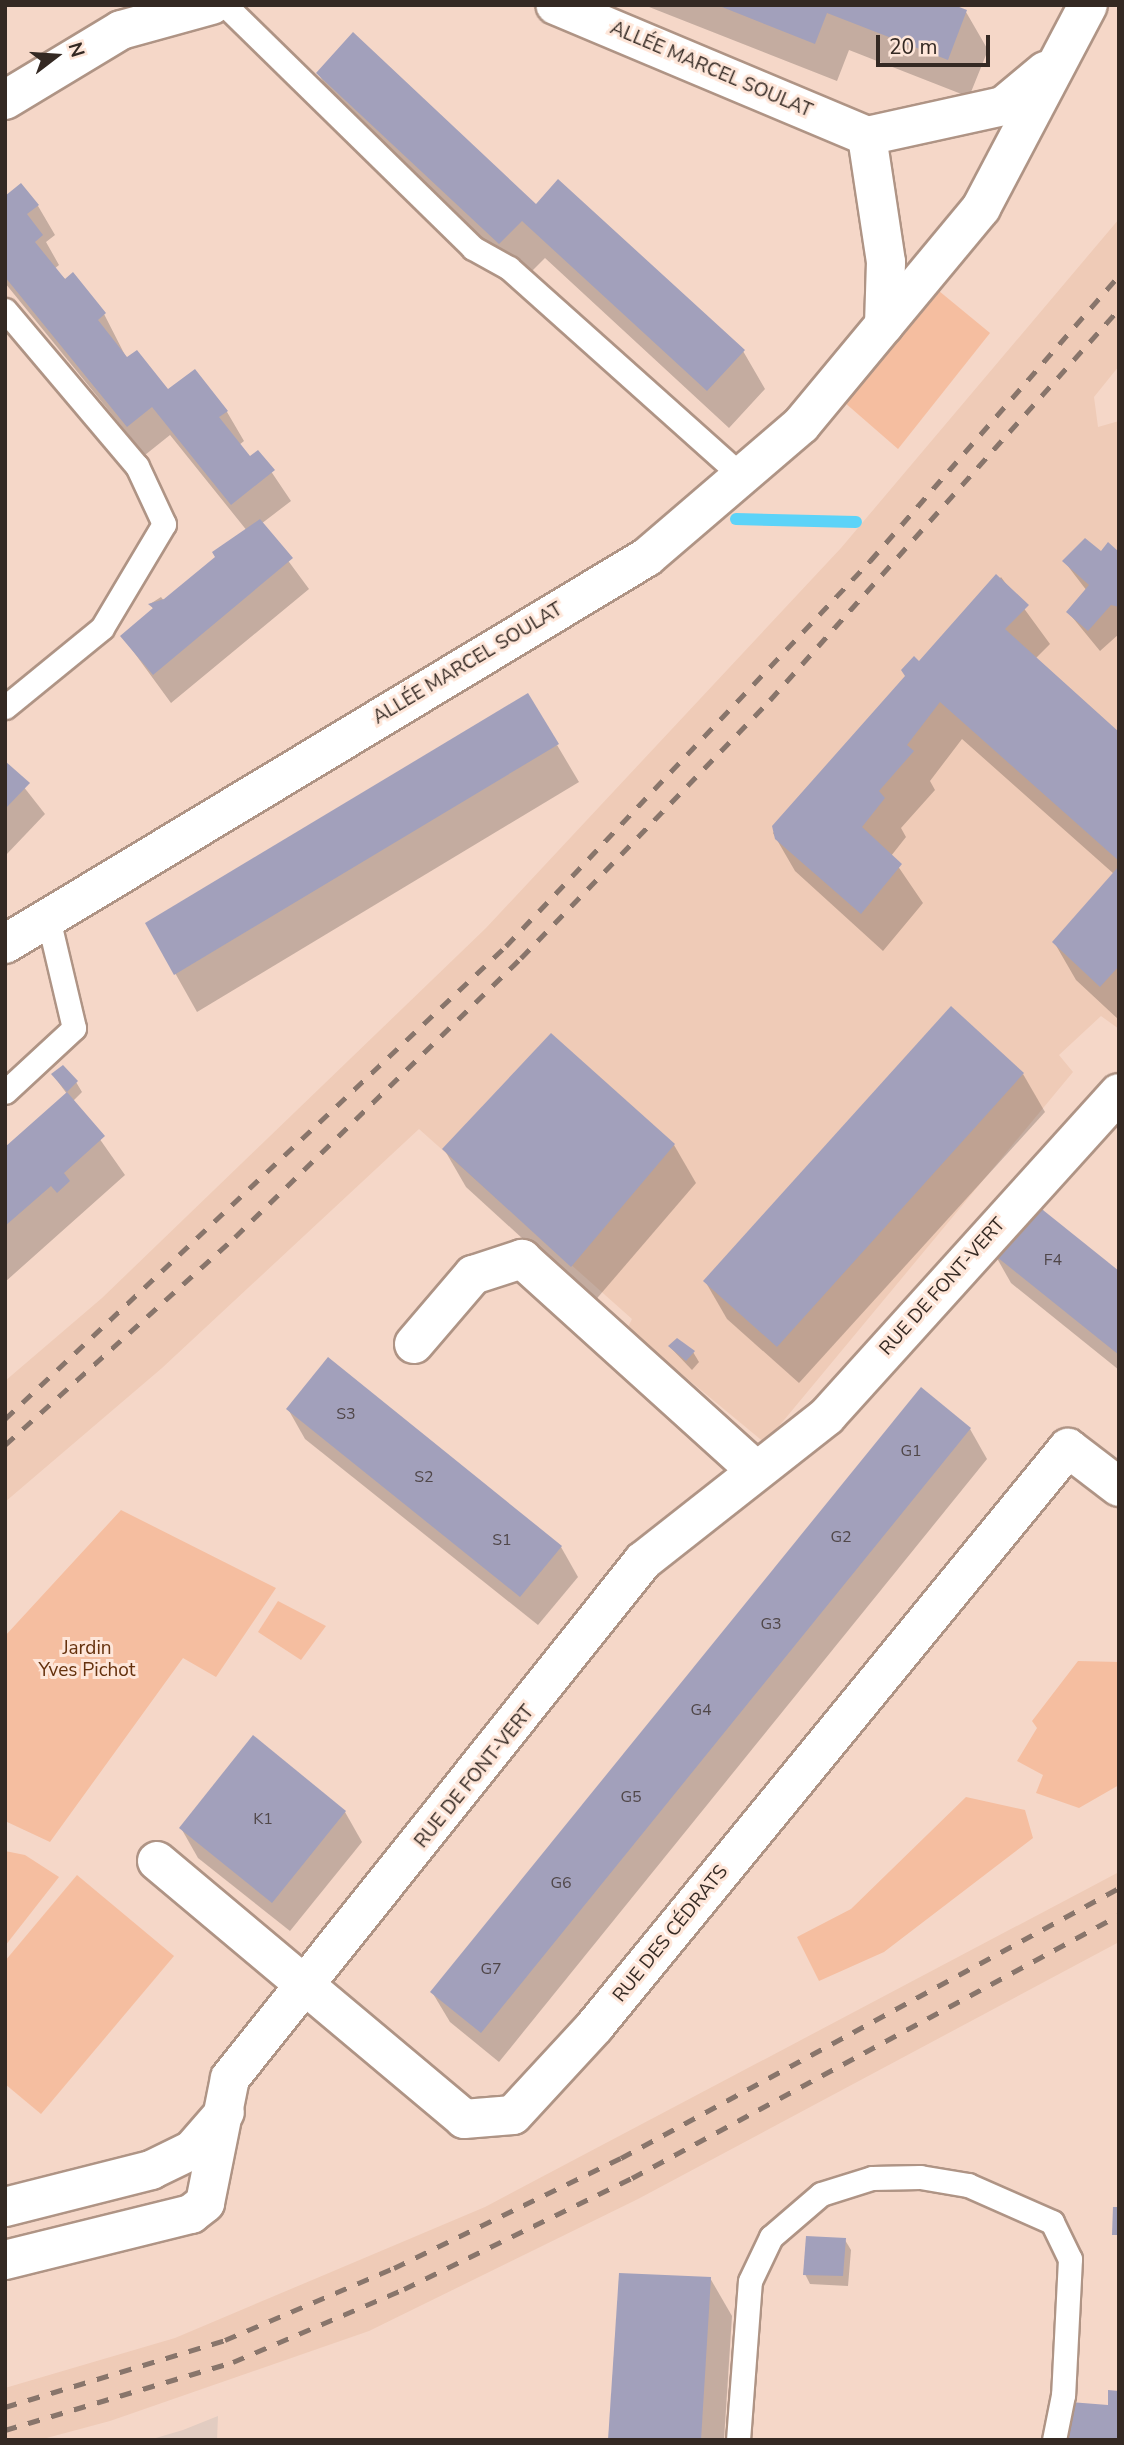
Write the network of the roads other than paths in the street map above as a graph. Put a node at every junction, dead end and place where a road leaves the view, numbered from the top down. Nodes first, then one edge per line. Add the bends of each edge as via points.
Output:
1 (212, 5) edge
2 (225, 5) edge
3 (555, 5) edge
4 (1088, 5) edge
5 (1061, 58) junction
6 (5, 100) edge
7 (867, 136) junction
8 (5, 310) edge
9 (884, 325) junction
10 (742, 476) junction
11 (5, 707) edge
12 (48, 918) junction
13 (5, 944) edge
14 (5, 1092) edge
15 (1119, 1093) edge
16 (414, 1343) dead end
17 (757, 1472) junction
18 (1119, 1487) edge
19 (156, 1861) dead end
20 (308, 1985) junction
21 (229, 2108) junction
22 (5, 2207) edge
23 (5, 2260) edge
24 (738, 2440) edge
25 (1054, 2440) edge

1 - 6 street via 121,30
2 - 10 lane via 473,248 509,268
3 - 7 street, ALLÉE MARCEL SOULAT
4 - 5 street, ALLÉE MARCEL SOULAT
5 - 7 street, ALLÉE MARCEL SOULAT via 1003,106
5 - 9 street, ALLÉE MARCEL SOULAT via 981,208
7 - 9 street via 886,262
8 - 11 lane via 137,466 164,524 102,628
9 - 10 street, ALLÉE MARCEL SOULAT via 801,425
10 - 12 street, ALLÉE MARCEL SOULAT via 647,557
12 - 13 street, ALLÉE MARCEL SOULAT
12 - 14 lane via 74,1028
15 - 17 street, RUE DE FONT-VERT via 827,1416
16 - 17 street via 473,1275 522,1259
17 - 20 street, RUE DE FONT-VERT via 643,1561
18 - 20 street, RUE DES CÉDRATS via 1068,1448 596,2026 513,2115 464,2119
19 - 20 street, RUE DES CÉDRATS
20 - 21 street, RUE DE FONT-VERT via 269,2023 230,2078
21 - 22 street via 192,2150 151,2169
21 - 23 street, RUE DE FONT-VERT via 205,2203 191,2214
24 - 25 lane via 750,2281 771,2237 821,2194 872,2178 920,2177 968,2185 1052,2222 1070,2259 1063,2396

